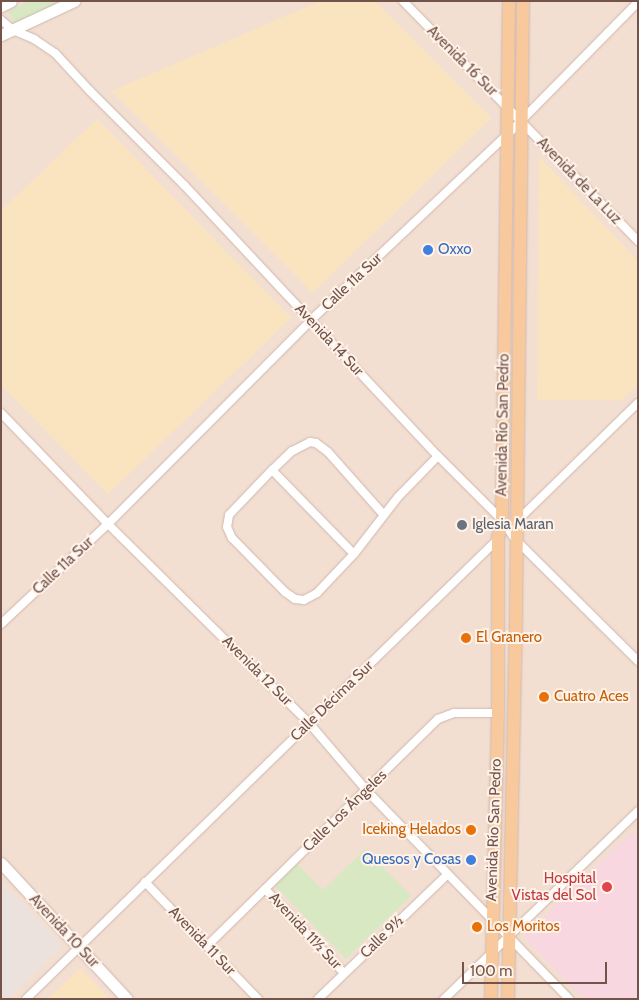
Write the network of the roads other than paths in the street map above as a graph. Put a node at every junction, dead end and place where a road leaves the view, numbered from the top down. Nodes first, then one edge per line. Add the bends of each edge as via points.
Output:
1 (11, 1) edge
2 (74, 1) edge
3 (403, 1) edge
4 (509, 1) edge
5 (523, 1) edge
6 (638, 2) edge
7 (1, 6) edge
8 (1, 20) edge
9 (12, 30) junction
10 (1, 35) edge
11 (508, 107) junction
12 (520, 121) junction
13 (508, 134) junction
14 (638, 241) edge
15 (310, 321) junction
16 (638, 403) edge
17 (1, 413) edge
18 (438, 456) junction
19 (272, 470) junction
20 (383, 514) junction
21 (108, 524) junction
22 (510, 528) junction
23 (498, 538) junction
24 (354, 554) junction
25 (1, 624) edge
26 (638, 661) edge
27 (498, 713) junction
28 (309, 723) junction
29 (367, 791) junction
30 (638, 811) edge
31 (1, 863) edge
32 (447, 875) junction
33 (145, 882) junction
34 (265, 889) junction
35 (492, 920) junction
36 (509, 936) junction
37 (207, 946) junction
38 (78, 948) junction
39 (491, 953) junction
40 (344, 973) junction
41 (26, 999) edge
42 (127, 999) edge
43 (258, 999) edge
44 (318, 999) edge
45 (444, 999) edge
46 (491, 999) edge
47 (508, 999) edge
48 (569, 999) edge

1 - 7 main road
2 - 9 main road
3 - 11 street, Avenida 16 Sur
4 - 11 main road, Avenida Río San Pedro
5 - 12 main road, Avenida Río San Pedro
6 - 12 street, Calle 11a Sur
8 - 9 street, Avenida 14 Sur
9 - 10 main road
9 - 15 street, Avenida 14 Sur via 55,53
11 - 12 street, Avenida 16 Sur
11 - 13 main road, Avenida Río San Pedro
12 - 13 street, Calle 11a Sur
12 - 14 street, Avenida de La Luz
12 - 22 main road, Avenida Río San Pedro
13 - 15 street, Calle 11a Sur
13 - 22 main road, Avenida Río San Pedro
15 - 18 street, Avenida 14 Sur
15 - 21 street, Calle 11a Sur
16 - 22 street
17 - 21 street, Avenida 12 Sur
18 - 20 street
18 - 22 street, Avenida 14 Sur
19 - 20 street via 298,446 316,443 328,452
19 - 24 street
19 - 24 street via 229,515 227,527 232,538 285,592 300,600 317,593
20 - 24 street
21 - 25 street, Calle 11a Sur
21 - 28 street, Avenida 12 Sur
22 - 23 main road, Avenida Río San Pedro
22 - 26 street, Avenida 14 Sur
22 - 36 main road, Avenida Río San Pedro
23 - 27 main road, Avenida Río San Pedro
23 - 28 street, Calle Décima Sur
27 - 29 street, Calle Los Ángeles via 442,716
27 - 35 main road, Avenida Río San Pedro
28 - 29 street, Avenida 12 Sur
28 - 33 street, Calle Décima Sur
29 - 32 street, Avenida 12 Sur
29 - 34 street, Calle Los Ángeles
30 - 36 street
31 - 38 main road, Avenida 10 Sur
32 - 35 street, Avenida 12 Sur
32 - 40 street, Calle 9½
33 - 37 street, Avenida 11 Sur
33 - 38 street, Calle Décima Sur
34 - 37 street, Calle Los Ángeles
34 - 40 street, Avenida 11½ Sur
35 - 36 street, Avenida 12 Sur
35 - 39 main road, Avenida Río San Pedro
36 - 39 street
36 - 47 main road, Avenida Río San Pedro
36 - 48 street, Avenida 12 Sur
37 - 43 street, Avenida 11 Sur
38 - 41 street, Calle Décima Sur
38 - 42 main road, Avenida 10 Sur
39 - 45 street
39 - 46 main road, Avenida Río San Pedro
40 - 44 street, Calle 9½

